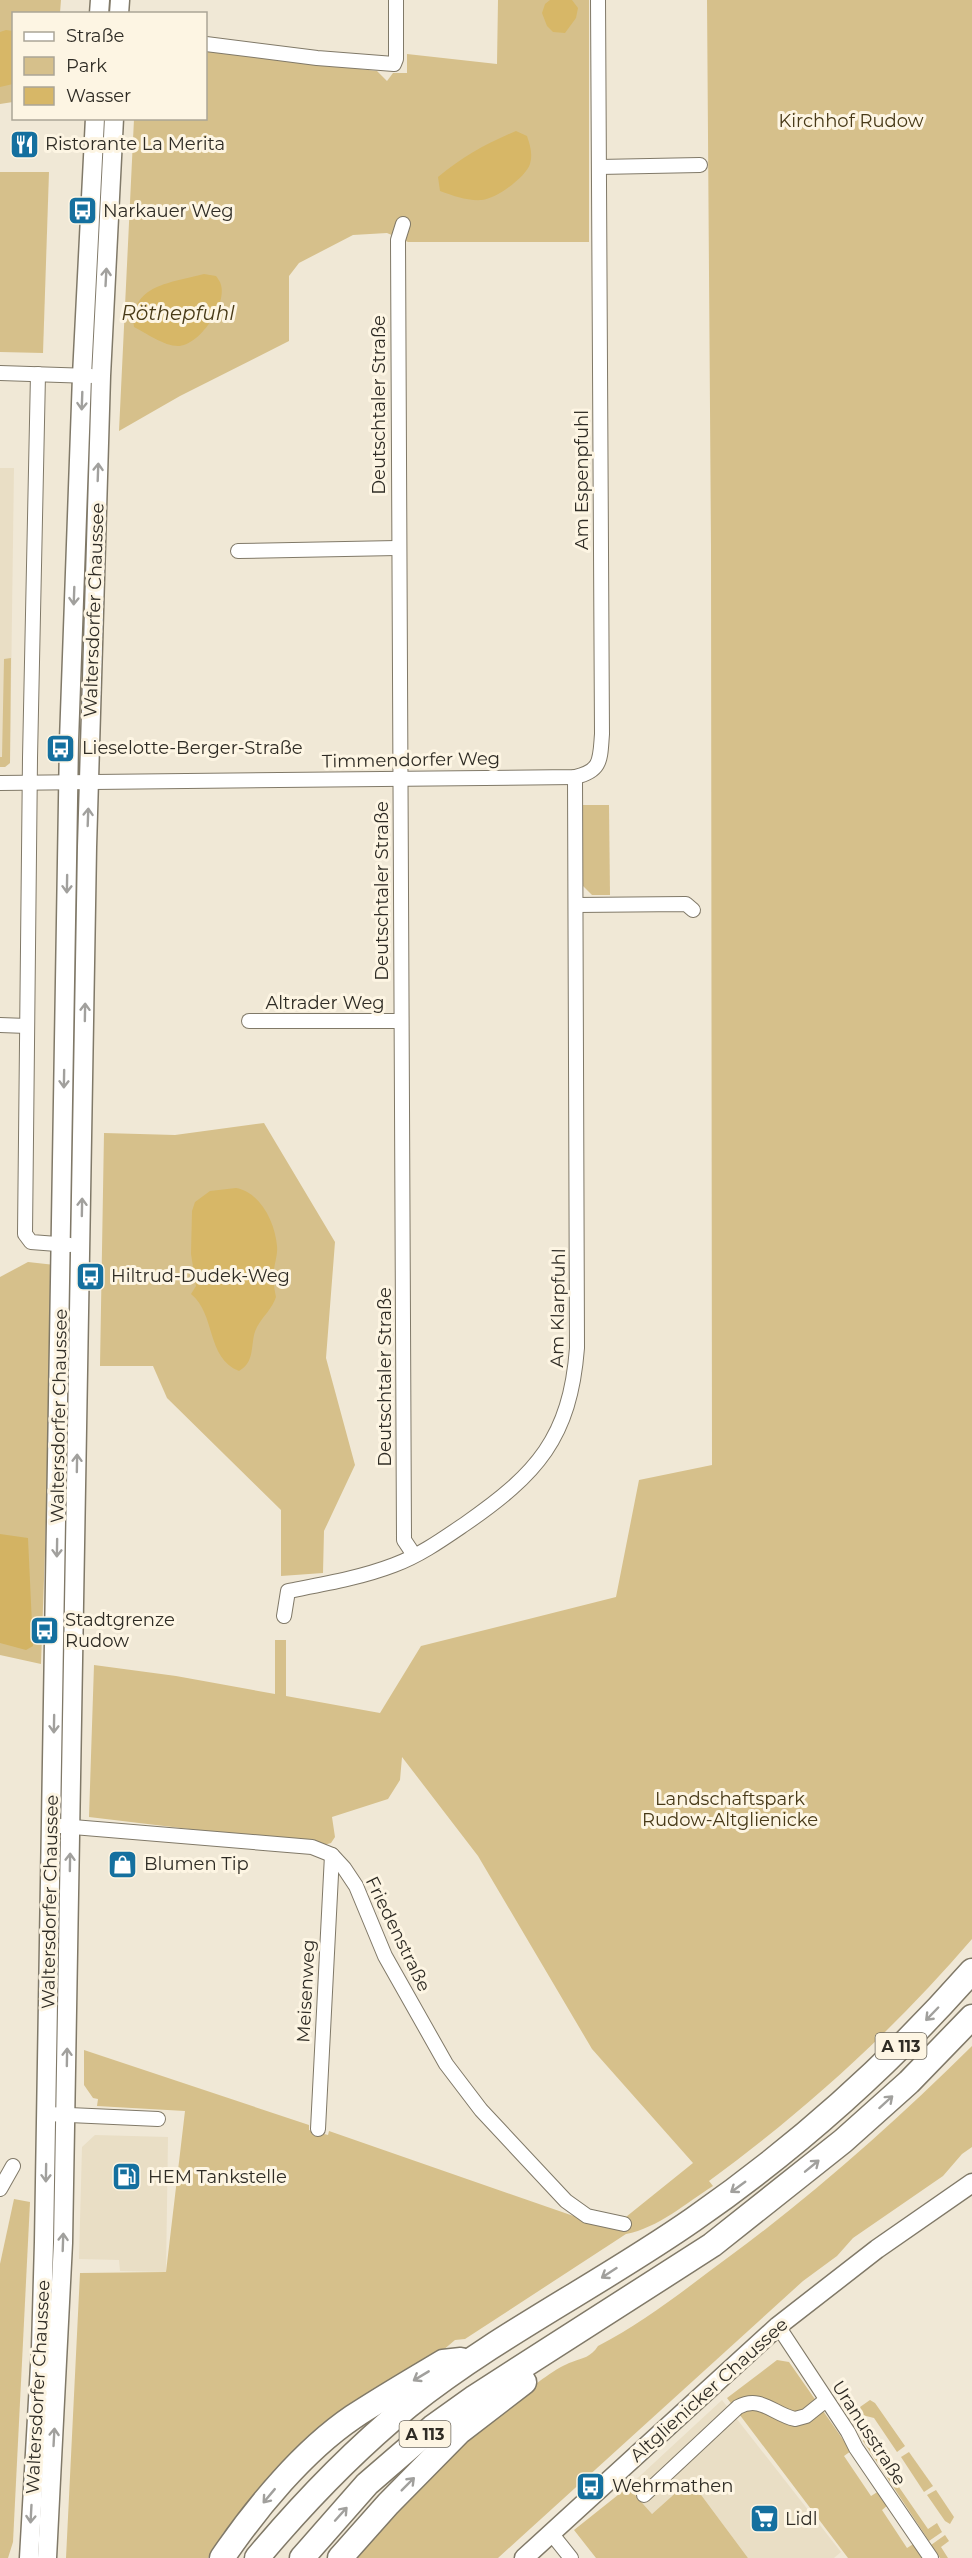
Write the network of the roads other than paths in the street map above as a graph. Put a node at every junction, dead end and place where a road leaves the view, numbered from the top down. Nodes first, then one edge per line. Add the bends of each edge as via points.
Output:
1 (396, 0) edge
2 (598, 0) edge
3 (207, 44) edge
4 (95, 120) edge
5 (114, 120) edge
6 (700, 165) dead end
7 (599, 167) junction
8 (403, 224) dead end
9 (0, 373) edge
10 (38, 374) junction
11 (82, 376) junction
12 (101, 376) junction
13 (397, 548) junction
14 (238, 551) dead end
15 (575, 777) junction
16 (399, 778) junction
17 (0, 783) edge
18 (68, 783) junction
19 (90, 783) junction
20 (30, 784) junction
21 (576, 905) junction
22 (693, 910) dead end
23 (249, 1021) dead end
24 (400, 1022) junction
25 (0, 1025) edge
26 (27, 1026) junction
27 (62, 1245) junction
28 (81, 1246) junction
29 (414, 1556) junction
30 (284, 1616) dead end
31 (52, 1826) junction
32 (71, 1826) junction
33 (332, 1855) junction
34 (972, 1971) edge
35 (972, 2017) edge
36 (46, 2114) junction
37 (66, 2115) junction
38 (158, 2119) dead end
39 (318, 2130) dead end
40 (13, 2166) dead end
41 (972, 2183) edge
42 (0, 2189) edge
43 (624, 2224) dead end
44 (778, 2326) junction
45 (571, 2337) junction
46 (475, 2359) junction
47 (826, 2400) junction
48 (644, 2495) dead end
49 (551, 2534) junction
50 (924, 2555) edge
51 (29, 2558) edge
52 (47, 2558) edge
53 (222, 2558) edge
54 (257, 2558) edge
55 (302, 2558) edge
56 (340, 2558) edge
57 (524, 2558) edge
58 (571, 2558) edge

1 - 3 street via 394,64
2 - 7 street, Am Espenpfuhl
4 - 11 main road, Waltersdorfer Chaussee
12 -> 5 main road, Waltersdorfer Chaussee
6 - 7 street
7 - 15 street, Am Espenpfuhl via 602,734 597,766 590,774
8 - 13 street, Deutschtaler Straße via 398,240
9 - 10 street
10 - 11 street
10 - 20 street
11 - 12 street
11 -> 18 main road, Waltersdorfer Chaussee
19 -> 12 main road, Waltersdorfer Chaussee
13 - 14 street
13 - 16 street, Deutschtaler Straße
15 - 16 street, Timmendorfer Weg
15 - 21 street, Am Klarpfuhl
16 - 19 street, Timmendorfer Weg
16 - 24 street, Deutschtaler Straße
17 - 20 street
18 - 19 street, Timmendorfer Weg
18 - 20 street
18 -> 27 main road, Waltersdorfer Chaussee
28 -> 19 main road, Waltersdorfer Chaussee
20 - 26 street
21 - 22 street via 686,904
21 - 29 street, Am Klarpfuhl via 578,1348 574,1383 561,1426 536,1464 504,1497
23 - 24 street, Altrader Weg
24 - 29 street, Deutschtaler Straße via 404,1540
25 - 26 street
26 - 27 street via 25,1234 31,1242
27 - 28 street
27 -> 31 main road, Waltersdorfer Chaussee
32 -> 28 main road, Waltersdorfer Chaussee
29 - 30 street, Am Klarpfuhl via 352,1579 288,1591
31 - 32 street
31 - 36 main road, Waltersdorfer Chaussee
32 - 33 street via 312,1847
37 -> 32 main road, Waltersdorfer Chaussee
33 - 39 street, Meisenweg
33 - 43 street, Friedenstraße via 356,1886 385,1956 446,2064 481,2110 566,2201 587,2216
34 -> 46 highway, A 113 via 888,2059 747,2180 693,2220
45 -> 35 highway, A 113 via 712,2245 843,2141 909,2082
36 - 37 street
36 -> 51 main road, Waltersdorfer Chaussee via 41,2348
37 - 38 street
52 -> 37 main road, Waltersdorfer Chaussee via 59,2350
40 - 42 street
41 - 44 main road, Altglienicker Chaussee via 877,2249
44 - 47 street, Uranusstraße
44 - 49 main road, Altglienicker Chaussee
55 -> 45 highway, A 113 via 367,2484 433,2427
56 -> 45 highway via 459,2432 556,2357
46 -> 53 highway via 443,2362 352,2418 271,2493
46 - 54 highway, A 113 via 409,2406 346,2461 306,2500
47 - 48 street via 806,2416 795,2419 762,2403 738,2407
47 - 50 street, Uranusstraße
49 - 57 main road, Altglienicker Chaussee
49 - 58 street

